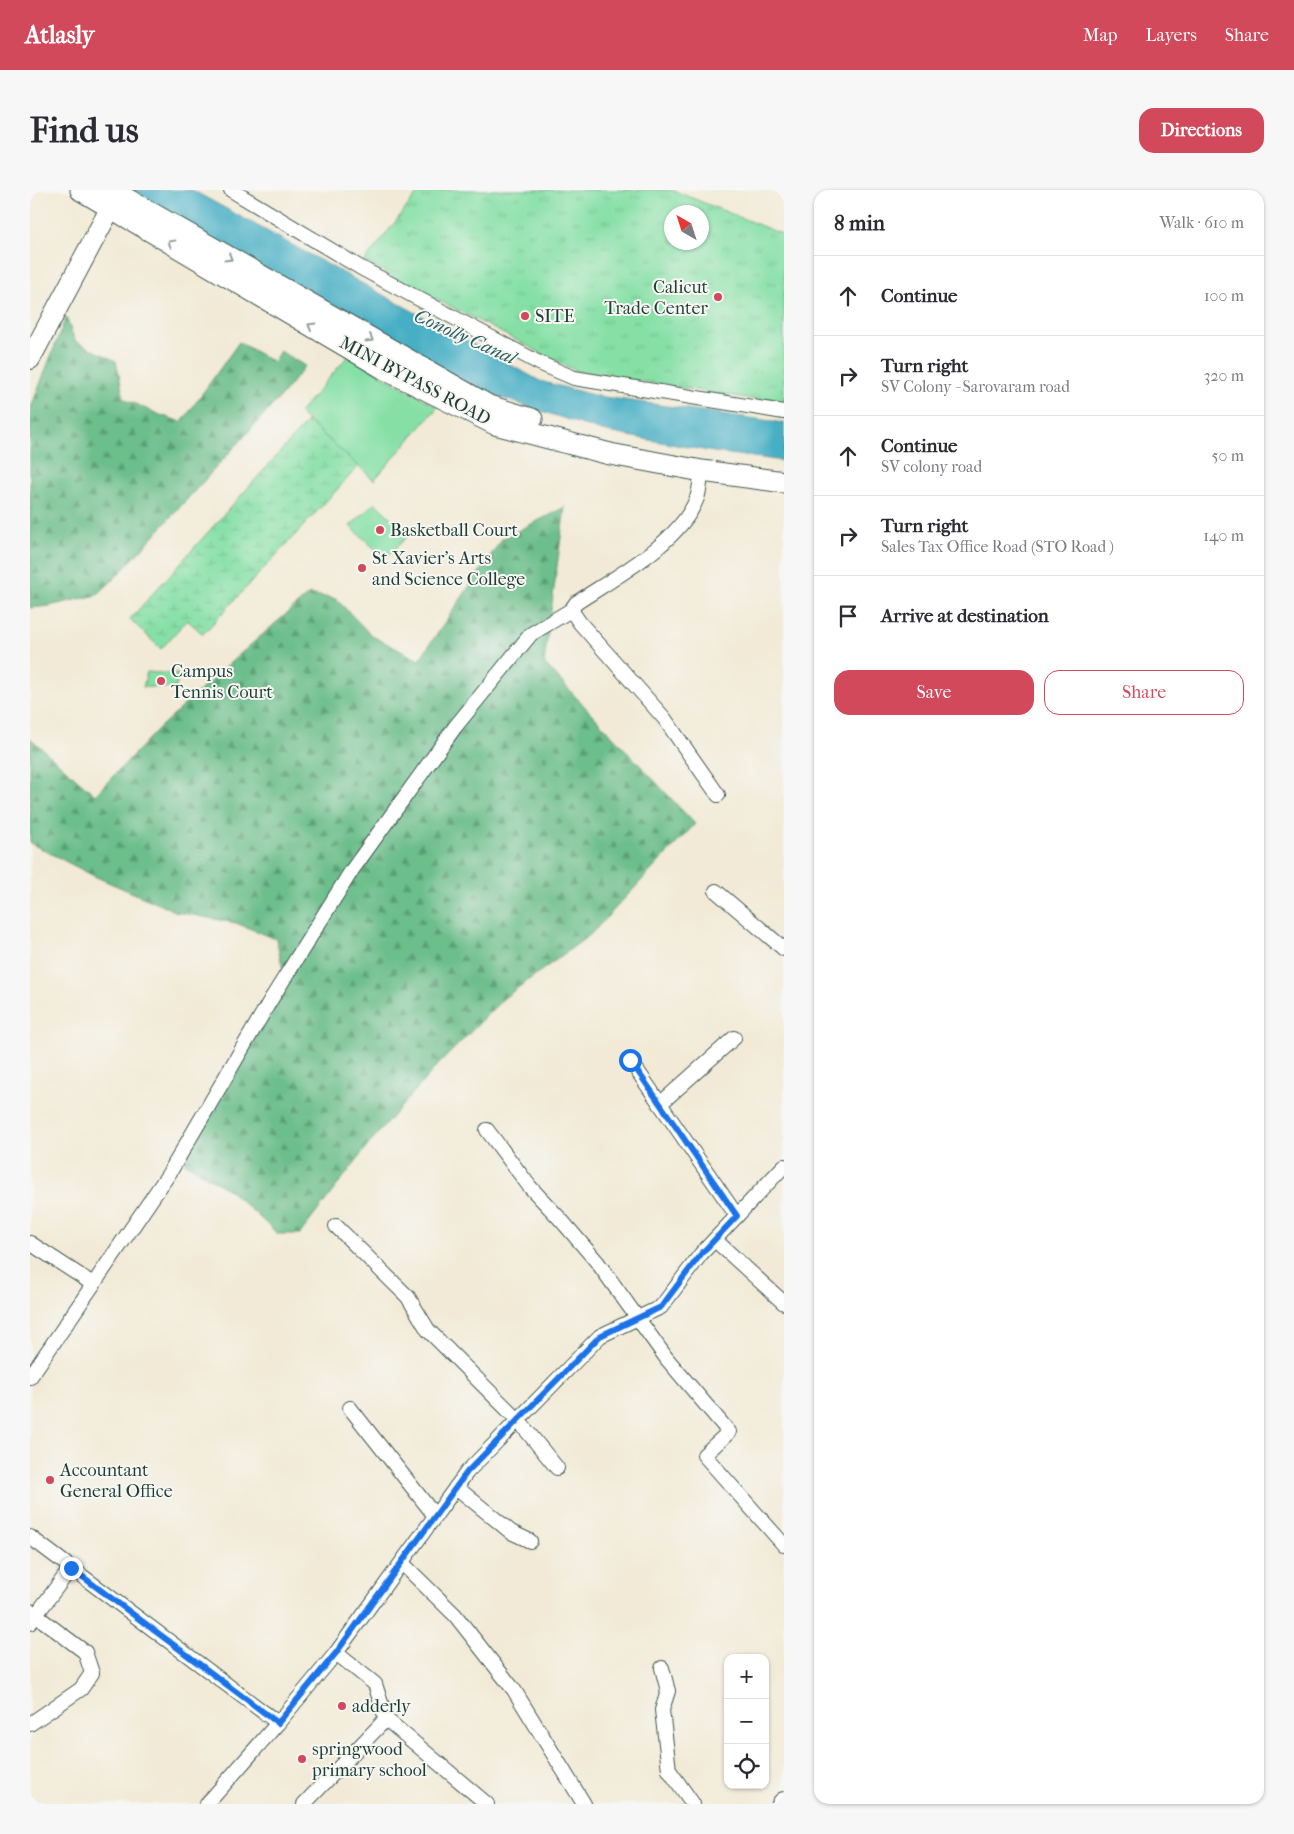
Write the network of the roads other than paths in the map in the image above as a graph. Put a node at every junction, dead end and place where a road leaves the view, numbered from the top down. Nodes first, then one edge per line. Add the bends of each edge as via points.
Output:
1 (81, 190) edge
2 (231, 190) edge
3 (114, 197) edge
4 (30, 359) edge
5 (784, 412) edge
6 (702, 471) junction
7 (784, 473) edge
8 (784, 482) edge
9 (572, 610) junction
10 (718, 795) dead end
11 (716, 891) dead end
12 (784, 949) edge
13 (734, 1038) dead end
14 (630, 1060) dead end
15 (660, 1104) junction
16 (488, 1130) dead end
17 (784, 1166) edge
18 (737, 1216) junction
19 (336, 1226) dead end
20 (715, 1240) junction
21 (30, 1243) edge
22 (93, 1284) junction
23 (784, 1303) edge
24 (637, 1318) junction
25 (30, 1377) edge
26 (350, 1408) dead end
27 (518, 1420) junction
28 (557, 1468) dead end
29 (456, 1487) junction
30 (435, 1516) junction
31 (30, 1537) edge
32 (530, 1541) dead end
33 (784, 1545) edge
34 (402, 1563) junction
35 (71, 1568) junction
36 (32, 1616) edge
37 (336, 1653) junction
38 (662, 1668) dead end
39 (386, 1719) junction
40 (278, 1723) junction
41 (30, 1724) edge
42 (207, 1804) edge
43 (304, 1804) edge
44 (487, 1804) edge
45 (584, 1804) edge
46 (693, 1804) edge

1 - 3 main road, MINI BYPASS ROAD
2 - 5 street via 361,268 539,364 574,378
3 - 4 street
6 -> 3 main road, MINI BYPASS ROAD via 610,454 494,424 385,369
3 -> 7 main road, MINI BYPASS ROAD via 488,406 599,439
6 - 8 main road, MINI BYPASS ROAD
6 - 9 street via 697,498 680,527 660,546 576,603
9 - 10 street via 664,718
9 - 22 street via 531,634 455,727 352,870 270,1001 170,1172
11 - 12 street
13 - 15 street
14 - 15 street
15 - 18 street
16 - 24 street via 530,1187 598,1263
17 - 18 street
18 - 20 street
19 - 27 street via 408,1296 428,1330
20 - 23 street
20 - 24 street via 661,1307
21 - 22 street
22 - 25 street
24 - 27 street via 600,1336
24 - 33 street via 729,1432 704,1455
26 - 30 street
27 - 28 street
27 - 29 street
29 - 30 street
29 - 32 street via 503,1526
30 - 34 street
31 - 35 street
34 - 37 street
34 - 45 street via 455,1615 514,1690
35 - 36 street
35 - 40 street
36 - 41 street via 84,1652 92,1673 81,1689
37 - 39 street via 375,1684
37 - 40 street
38 - 46 street via 668,1691 662,1710 668,1770
39 - 43 street
39 - 44 street
40 - 42 street

